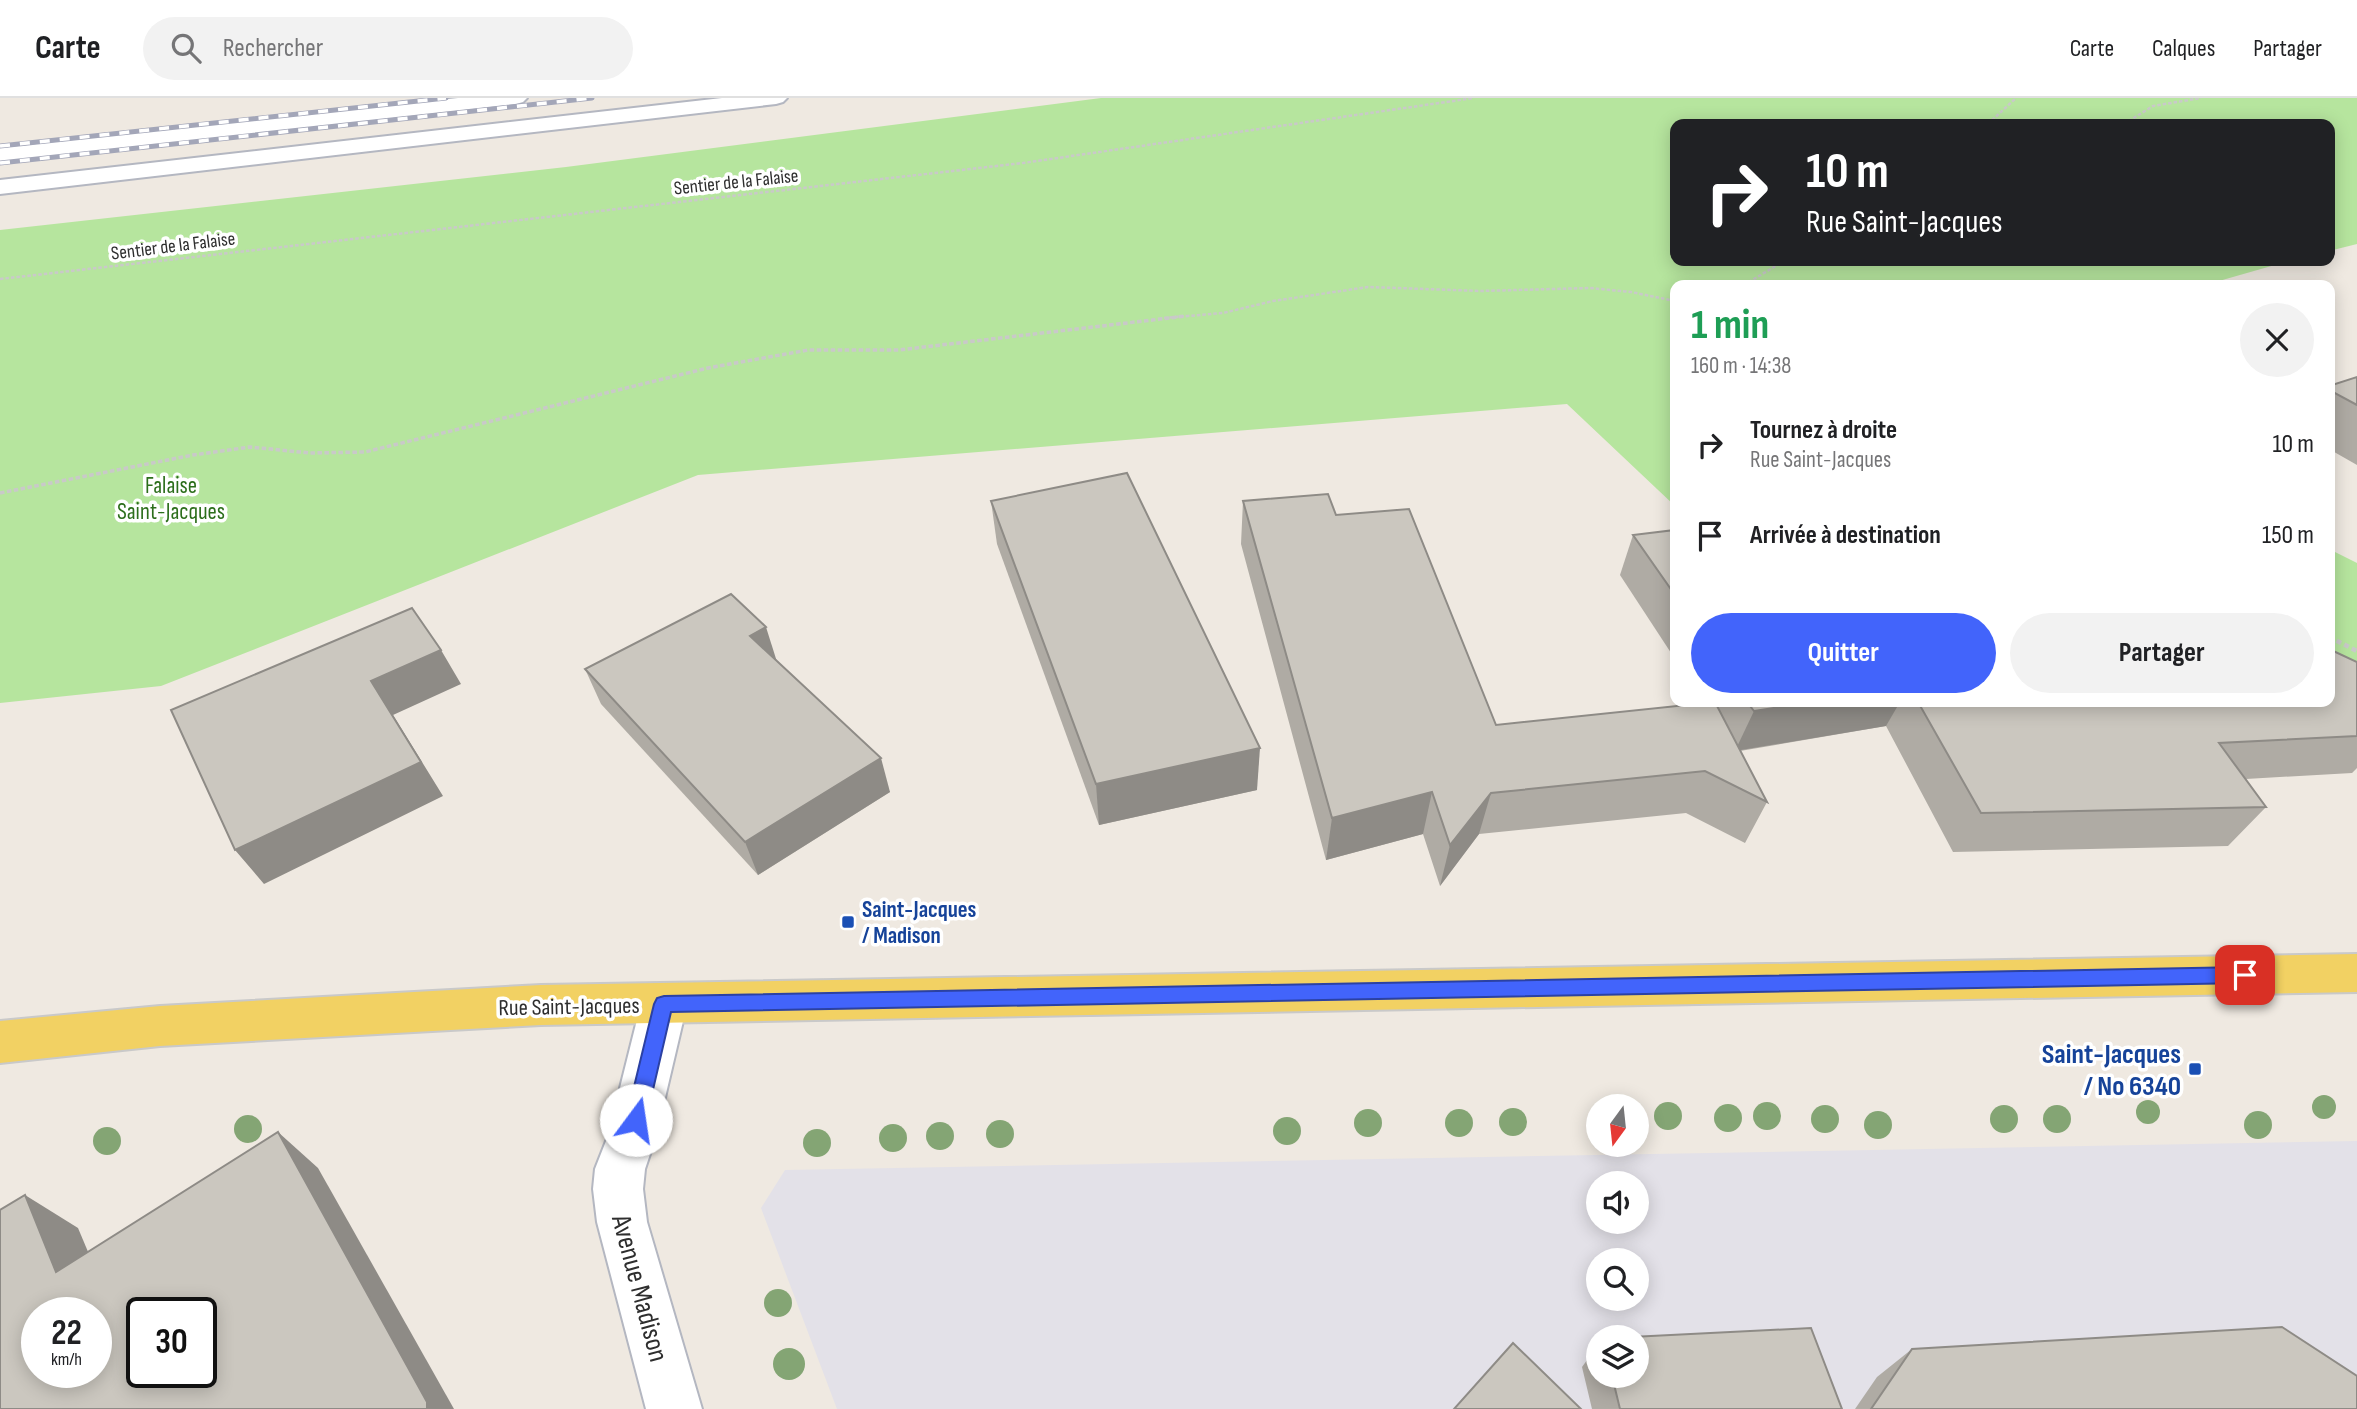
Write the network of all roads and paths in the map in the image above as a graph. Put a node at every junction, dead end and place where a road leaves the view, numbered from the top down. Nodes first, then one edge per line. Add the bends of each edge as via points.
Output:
1 (516, 98) edge
2 (776, 98) edge
3 (1474, 98) edge
4 (2016, 98) edge
5 (2201, 98) edge
6 (1993, 119) edge
7 (2132, 119) edge
8 (0, 155) edge
9 (0, 187) edge
10 (1776, 266) edge
11 (0, 279) edge
12 (1752, 280) edge
13 (1670, 300) edge
14 (0, 494) edge
15 (2335, 640) edge
16 (2356, 650) edge
17 (2357, 973) edge
18 (664, 1004) junction
19 (0, 1042) edge
20 (674, 1409) edge

1 - 8 street
2 - 9 street
3 - 11 path, Sentier de la Falaise via 1023,163
4 - 6 path
5 - 7 path via 2153,106
10 - 12 path
13 - 14 path via 1590,288 1368,287 1273,300 1223,313 899,350 808,350 708,368 365,452 250,447
15 - 16 path
17 - 18 main road, Rue Saint-Jacques
18 - 19 main road, Rue Saint-Jacques via 346,1014
18 - 20 street, Avenue Madison via 618,1189 622,1222

